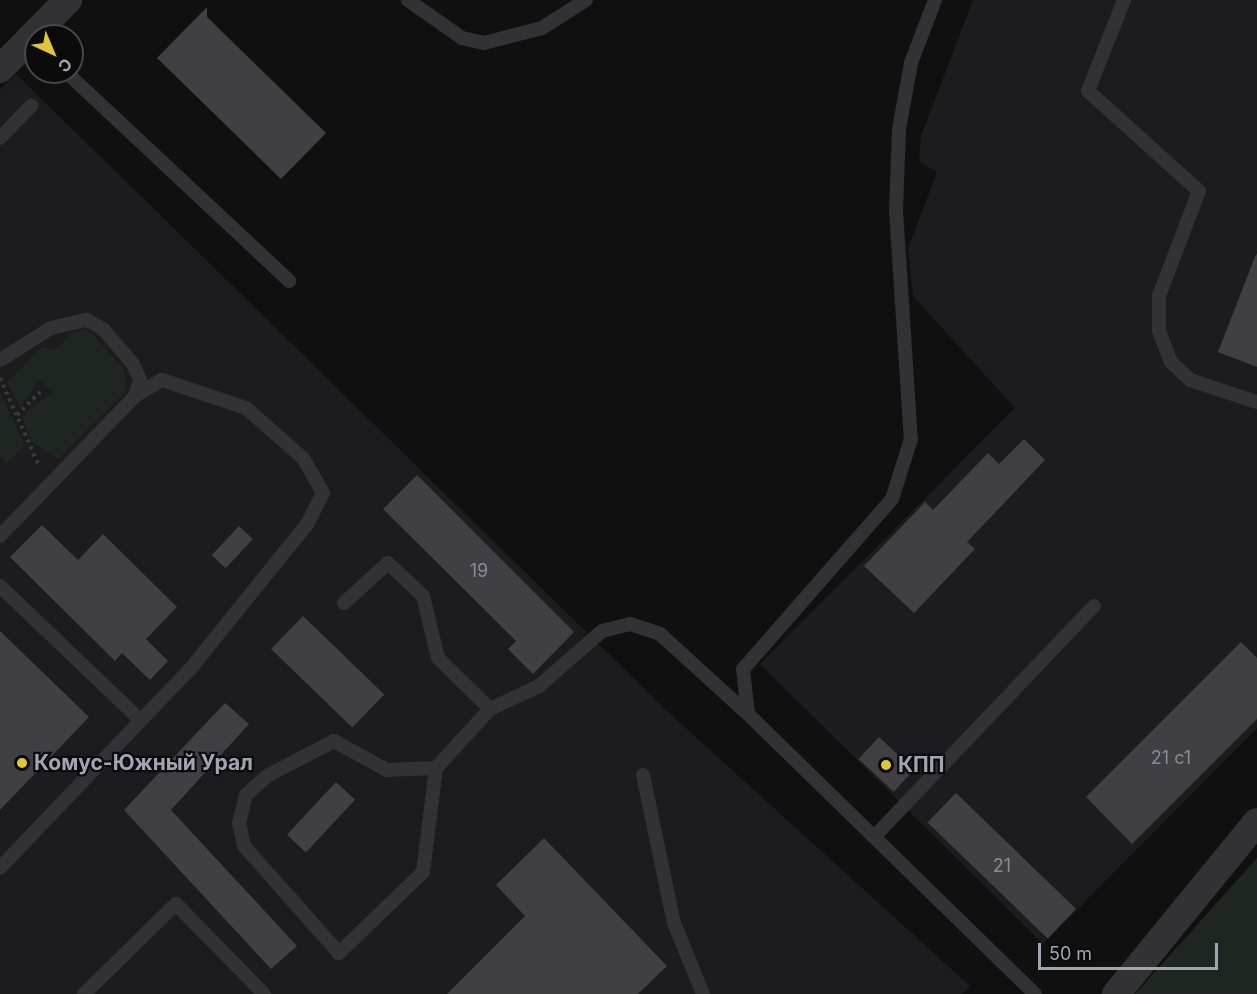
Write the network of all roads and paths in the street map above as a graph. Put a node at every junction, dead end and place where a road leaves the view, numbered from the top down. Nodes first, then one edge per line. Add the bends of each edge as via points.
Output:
1 (68, 0) edge
2 (408, 0) edge
3 (586, 0) edge
4 (935, 0) edge
5 (1124, 0) edge
6 (48, 24) edge
7 (24, 49) edge
8 (0, 69) edge
9 (79, 84) edge
10 (31, 106) dead end
11 (0, 138) edge
12 (289, 281) dead end
13 (0, 360) edge
14 (0, 378) edge
15 (40, 392) dead end
16 (135, 396) junction
17 (1257, 402) edge
18 (16, 415) junction
19 (48, 486) junction
20 (0, 537) edge
21 (0, 586) edge
22 (344, 603) dead end
23 (1094, 606) dead end
24 (490, 709) junction
25 (748, 714) junction
26 (140, 720) junction
27 (436, 768) junction
28 (643, 775) dead end
29 (1257, 822) edge
30 (874, 837) junction
31 (0, 868) edge
32 (84, 994) edge
33 (264, 994) edge
34 (703, 994) edge
35 (1035, 994) edge
36 (1116, 994) edge

1 - 6 street
2 - 3 lane via 462,38 484,43 542,28
4 - 25 lane via 911,63 899,129 896,210 911,439 892,499 743,669
5 - 17 lane via 1088,91 1199,191 1159,296 1159,331 1171,362 1190,381
7 - 8 street
9 - 12 lane
10 - 11 lane
13 - 16 lane via 51,328 87,320 104,330 133,364 140,380
14 - 18 path
15 - 18 path
16 - 19 lane
16 - 26 lane via 162,380 246,408 303,458 322,493 309,523 190,669
18 - 19 path
19 - 20 lane
21 - 26 lane
22 - 24 lane via 388,563 423,596 438,658
23 - 30 lane
24 - 25 lane via 539,686 602,631 630,624 660,634
24 - 27 lane
25 - 30 lane
26 - 31 lane
27 - 27 lane via 387,770 333,741 267,776 246,795 239,822 244,846 339,953 423,872
28 - 34 lane via 674,923
29 - 36 street
30 - 35 lane
32 - 33 lane via 176,904

